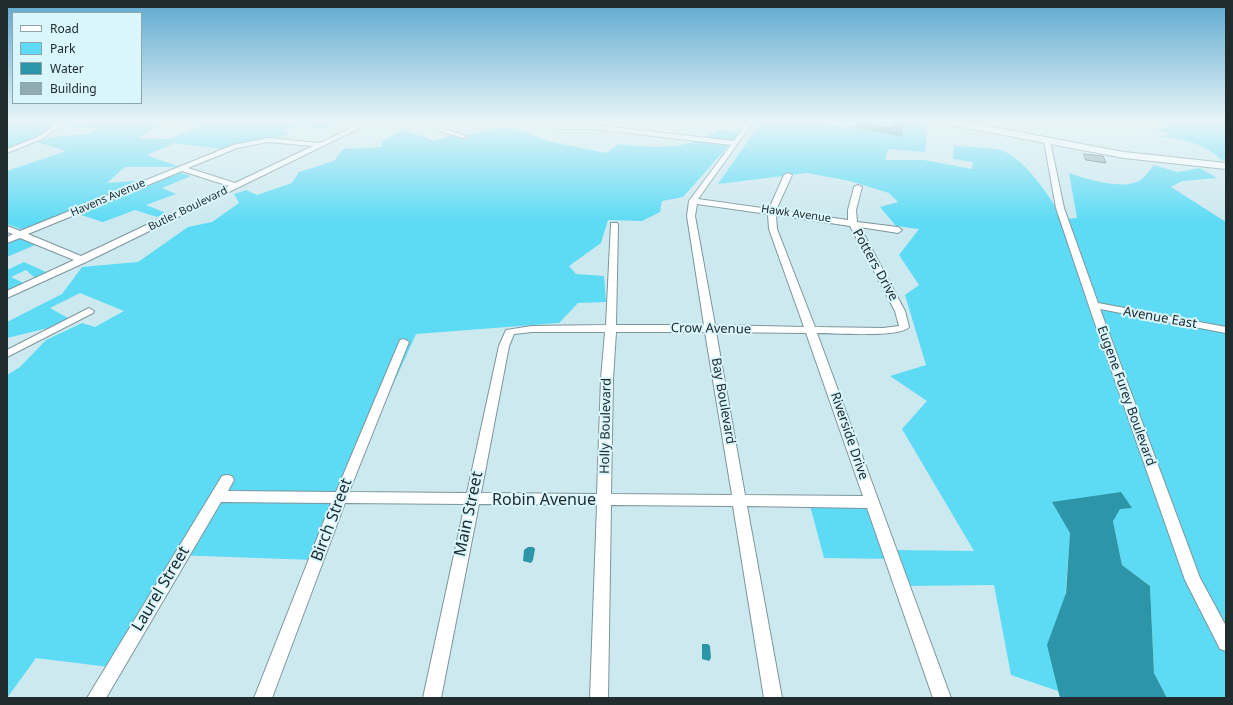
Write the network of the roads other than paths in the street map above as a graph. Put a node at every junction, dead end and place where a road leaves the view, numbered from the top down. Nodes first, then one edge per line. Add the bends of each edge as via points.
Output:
1 (214, 155) edge
2 (301, 155) edge
3 (727, 155) edge
4 (1050, 155) edge
5 (1123, 155) edge
6 (1226, 166) edge
7 (181, 168) junction
8 (788, 175) dead end
9 (237, 186) junction
10 (858, 187) dead end
11 (693, 201) junction
12 (772, 211) junction
13 (851, 222) junction
14 (614, 225) dead end
15 (7, 228) edge
16 (898, 230) dead end
17 (21, 234) junction
18 (7, 240) edge
19 (83, 260) junction
20 (7, 295) edge
21 (1094, 306) junction
22 (89, 311) dead end
23 (903, 320) joint
24 (612, 328) junction
25 (710, 329) junction
26 (810, 330) junction
27 (1226, 330) edge
28 (510, 332) joint
29 (404, 342) dead end
30 (7, 354) edge
31 (227, 480) dead end
32 (217, 496) junction
33 (340, 498) junction
34 (472, 500) junction
35 (604, 500) junction
36 (740, 501) junction
37 (872, 502) junction
38 (1226, 643) edge
39 (96, 698) edge
40 (263, 698) edge
41 (432, 698) edge
42 (599, 698) edge
43 (773, 698) edge
44 (942, 698) edge

1 - 7 street, Havens Avenue
2 - 9 street, Butler Boulevard
3 - 11 street
4 - 21 street, Eugene Furey Boulevard via 1060,208
5 - 6 highway
7 - 9 street
7 - 17 street, Havens Avenue
8 - 12 street, Riverside Drive
9 - 19 street, Butler Boulevard
10 - 13 street, Potters Drive via 850,215
11 - 12 street, Hawk Avenue
11 - 25 street, Bay Boulevard via 692,216
12 - 13 street, Hawk Avenue
12 - 26 street, Riverside Drive via 773,229
13 - 16 street, Hawk Avenue
13 - 23 street, Potters Drive via 890,291
14 - 24 street, Holly Boulevard
15 - 17 street
17 - 18 street, Havens Avenue
17 - 19 street
19 - 20 street, Butler Boulevard
21 - 27 street, Avenue East
21 - 38 street, Eugene Furey Boulevard via 1192,580
22 - 30 street
23 - 26 street, Crow Avenue via 904,327 898,330
24 - 25 street, Crow Avenue
24 - 28 street, Crow Avenue via 532,329
24 - 35 street, Holly Boulevard via 607,379
25 - 26 street, Crow Avenue
25 - 36 street, Bay Boulevard
26 - 37 street, Riverside Drive
28 - 34 street, Main Street via 504,346
29 - 33 street, Birch Street
31 - 32 street, Laurel Street
32 - 33 street, Robin Avenue
32 - 39 street, Laurel Street
33 - 34 street, Robin Avenue
33 - 40 street, Birch Street
34 - 35 street, Robin Avenue
34 - 41 street, Main Street
35 - 36 street, Robin Avenue
35 - 42 street, Holly Boulevard
36 - 37 street, Robin Avenue
36 - 43 street, Bay Boulevard
37 - 44 street, Riverside Drive

